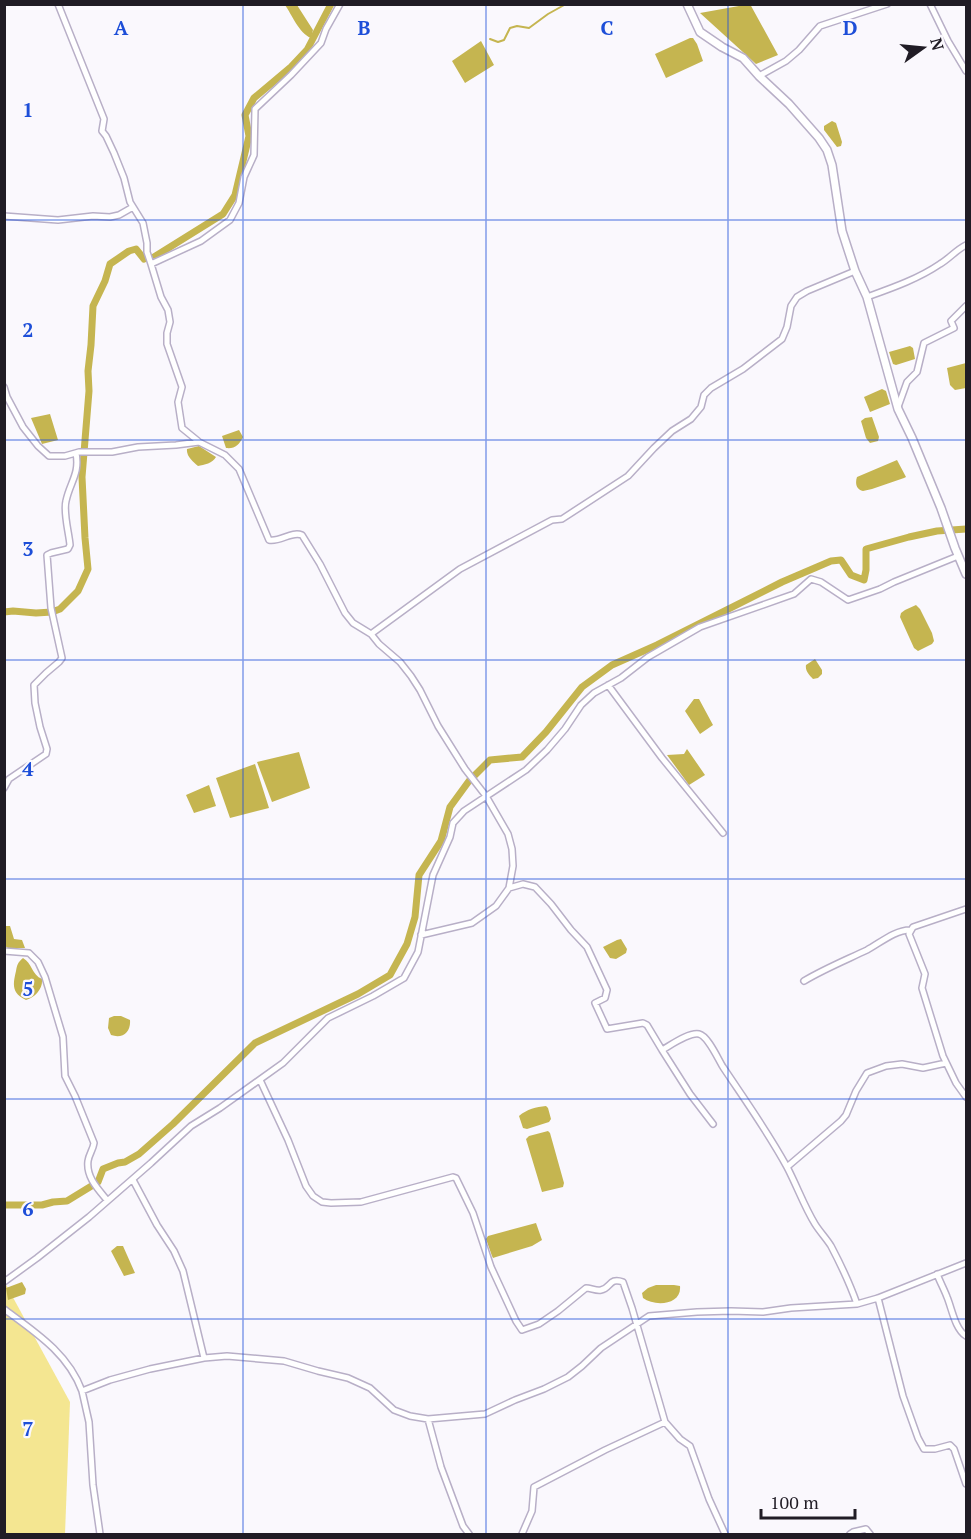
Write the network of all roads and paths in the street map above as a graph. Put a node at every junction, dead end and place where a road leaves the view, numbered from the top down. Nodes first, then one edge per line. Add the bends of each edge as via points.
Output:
1 (58, 4) edge
2 (340, 4) edge
3 (687, 4) edge
4 (887, 4) edge
5 (930, 4) edge
6 (966, 71) edge
7 (759, 76) junction
8 (133, 207) junction
9 (4, 216) edge
10 (966, 245) edge
11 (151, 264) junction
12 (855, 272) junction
13 (867, 297) junction
14 (966, 306) edge
15 (4, 387) edge
16 (898, 409) junction
17 (199, 442) junction
18 (76, 453) junction
19 (958, 556) junction
20 (966, 574) edge
21 (371, 634) junction
22 (608, 686) junction
23 (4, 788) edge
24 (486, 796) junction
25 (723, 833) dead end
26 (510, 888) junction
27 (966, 909) edge
28 (910, 930) junction
29 (421, 935) junction
30 (4, 951) edge
31 (804, 981) dead end
32 (662, 1050) junction
33 (946, 1063) junction
34 (260, 1080) junction
35 (966, 1097) edge
36 (713, 1124) dead end
37 (787, 1167) junction
38 (133, 1180) junction
39 (107, 1200) junction
40 (966, 1263) edge
41 (936, 1274) junction
42 (4, 1282) edge
43 (878, 1298) junction
44 (857, 1304) junction
45 (4, 1309) edge
46 (636, 1324) junction
47 (966, 1336) edge
48 (204, 1358) junction
49 (82, 1391) junction
50 (428, 1419) junction
51 (665, 1422) junction
52 (966, 1484) edge
53 (99, 1534) edge
54 (469, 1534) edge
55 (522, 1534) edge
56 (725, 1534) edge
57 (850, 1534) edge
58 (870, 1534) edge

1 - 8 street via 99,105 104,119 102,131
2 - 11 street via 321,43 255,109 254,155 230,220 201,241
3 - 7 street via 700,32 743,58
4 - 7 street via 820,26 786,61
5 - 6 street
7 - 12 street via 789,104 827,150 842,231
8 - 9 street via 110,217 58,220
8 - 11 street via 142,223
10 - 13 street via 907,283
11 - 17 street via 168,310 167,344 182,387 178,402 182,428
12 - 13 street
12 - 21 street via 797,297 782,339 711,388 691,419 654,448 628,476 562,519 552,520 460,569
13 - 16 street
14 - 16 street via 951,321 954,328 924,343 917,372 907,382
15 - 18 street via 23,427 38,446 49,456
16 - 19 street
17 - 18 street
17 - 21 street via 225,454 239,470 269,540 302,535 345,613 353,624
18 - 23 street via 78,464 65,503 70,545 47,555 51,608 62,658 34,685 46,754 9,779
19 - 20 street
19 - 22 street via 848,600 811,579 788,597 700,627
21 - 24 street via 411,676 438,726
22 - 24 street via 581,705 547,750 526,770
22 - 25 street
24 - 26 street via 508,834 512,849
24 - 29 street via 453,823 433,875
26 - 29 street via 496,906 472,923
26 - 32 street via 523,884 535,887 586,947 607,990 605,998 594,1003 607,1029 643,1023
27 - 28 street
28 - 31 street
28 - 33 street via 910,940 925,974 922,988 927,1007
29 - 34 street via 418,952 404,978 328,1018
30 - 39 street via 30,953 45,977 63,1037 65,1076 94,1143 88,1169
32 - 36 street
32 - 37 street via 691,1036 706,1037
33 - 35 street
33 - 37 street via 923,1068 886,1066 867,1073 841,1121
34 - 38 street via 191,1126
34 - 46 street via 306,1185 322,1202 361,1202 456,1178 473,1213 491,1267 522,1330 539,1324 586,1288 604,1289 619,1280 623,1282
37 - 44 street
38 - 39 street
38 - 48 street via 183,1271
39 - 42 street
40 - 41 street
41 - 43 street
41 - 47 street via 956,1323
43 - 44 street
43 - 52 street via 918,1438 924,1449 950,1445
44 - 46 street via 763,1312 668,1314 649,1316
45 - 49 street via 60,1353
46 - 50 street via 568,1377 544,1389 485,1414
46 - 51 street
48 - 49 street via 110,1380
48 - 50 street via 284,1361 348,1378 370,1388 394,1410
49 - 53 street via 89,1422
50 - 54 street via 441,1467
51 - 55 street via 534,1487 532,1511
51 - 56 street via 690,1446
57 - 58 street via 866,1529

